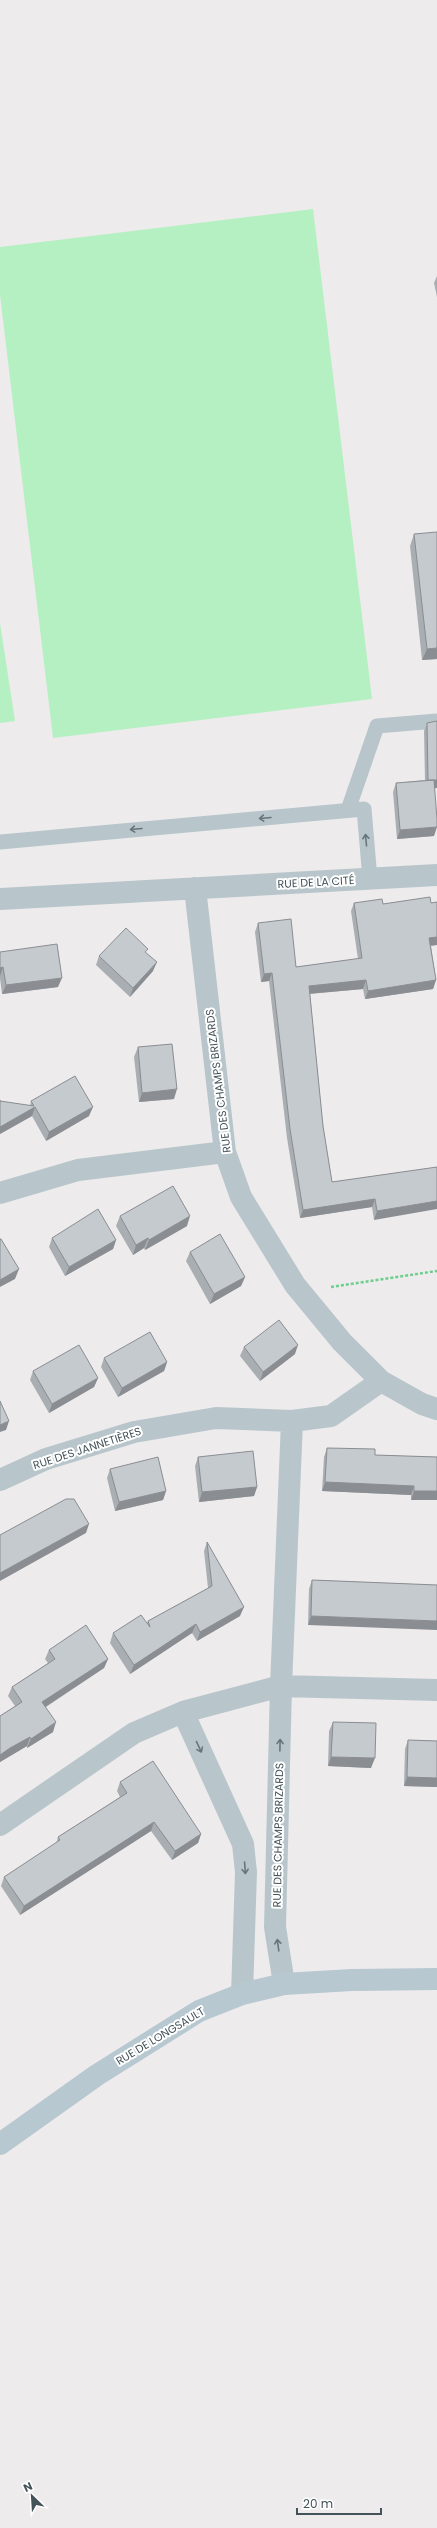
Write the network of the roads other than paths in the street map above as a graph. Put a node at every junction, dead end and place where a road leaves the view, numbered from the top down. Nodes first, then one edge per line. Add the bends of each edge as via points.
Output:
1 (437, 721) edge
2 (348, 810) junction
3 (0, 842) edge
4 (437, 875) edge
5 (370, 879) junction
6 (195, 888) junction
7 (0, 899) edge
8 (225, 1152) junction
9 (0, 1193) edge
10 (381, 1381) junction
11 (437, 1409) edge
12 (292, 1421) junction
13 (0, 1480) edge
14 (281, 1686) junction
15 (437, 1690) edge
16 (182, 1712) junction
17 (0, 1825) edge
18 (437, 1979) edge
19 (284, 1984) junction
20 (242, 1994) junction
21 (0, 2144) edge

1 - 2 lane via 377,726
2 -> 3 lane
5 -> 2 lane via 364,809
4 - 5 street, RUE DE LA CITÉ
5 - 6 street, RUE DE LA CITÉ
6 - 7 street
6 - 8 street, RUE DES CHAMPS BRIZARDS
8 - 9 street via 78,1170
8 - 10 street, RUE DES CHAMPS BRIZARDS via 241,1198 295,1285 342,1342
10 - 11 street, RUE DES CHAMPS BRIZARDS via 422,1404
10 - 12 street, RUE DES JANNETIÈRES via 331,1416
12 - 13 street, RUE DES JANNETIÈRES via 216,1418 134,1432 46,1459
12 - 14 street, RUE DES CHAMPS BRIZARDS
14 - 15 street
14 - 16 street
19 -> 14 street, RUE DES CHAMPS BRIZARDS via 275,1927
16 - 17 street via 134,1733
16 -> 20 street via 243,1844 246,1872
18 - 19 street, RUE DE LONGSAULT
19 - 20 street, RUE DE LONGSAULT
20 - 21 street, RUE DE LONGSAULT via 199,2011 97,2075

